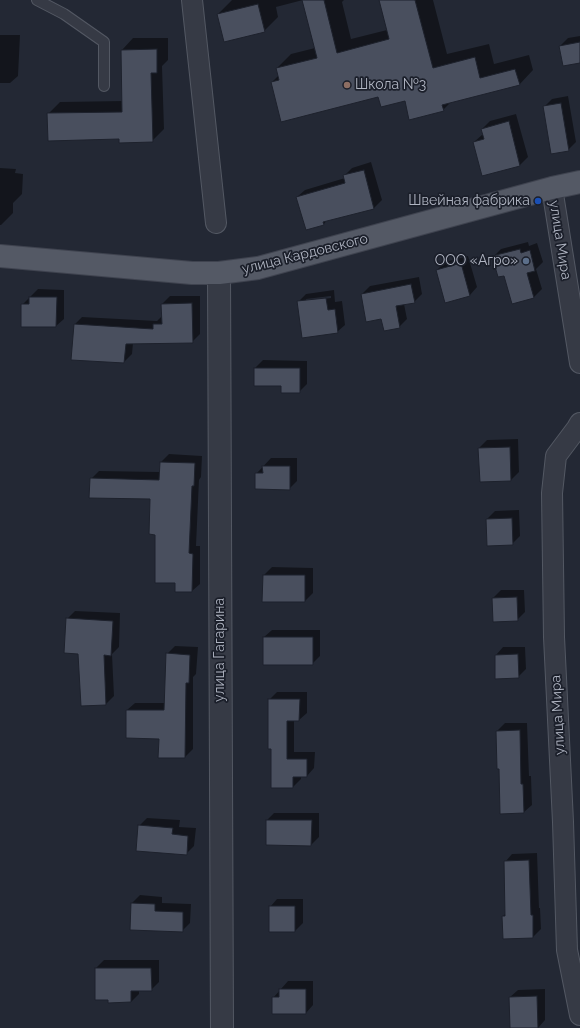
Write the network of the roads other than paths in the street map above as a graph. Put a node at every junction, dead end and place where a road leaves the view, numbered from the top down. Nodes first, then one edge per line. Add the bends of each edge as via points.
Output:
1 (37, 0) edge
2 (192, 0) edge
3 (104, 86) dead end
4 (580, 182) edge
5 (552, 188) junction
6 (216, 223) dead end
7 (0, 256) edge
8 (219, 272) junction
9 (580, 363) edge
10 (580, 422) edge
11 (580, 1015) edge
12 (222, 1028) edge

1 - 3 lane via 64,14 104,42
2 - 6 street
4 - 5 main road, улица Кардовского
5 - 8 main road, улица Кардовского via 258,268
5 - 9 street, улица Мира
7 - 8 main road, улица Кардовского via 192,273
8 - 12 street, улица Гагарина
10 - 11 street, улица Мира via 556,456 552,493 554,637 567,950

